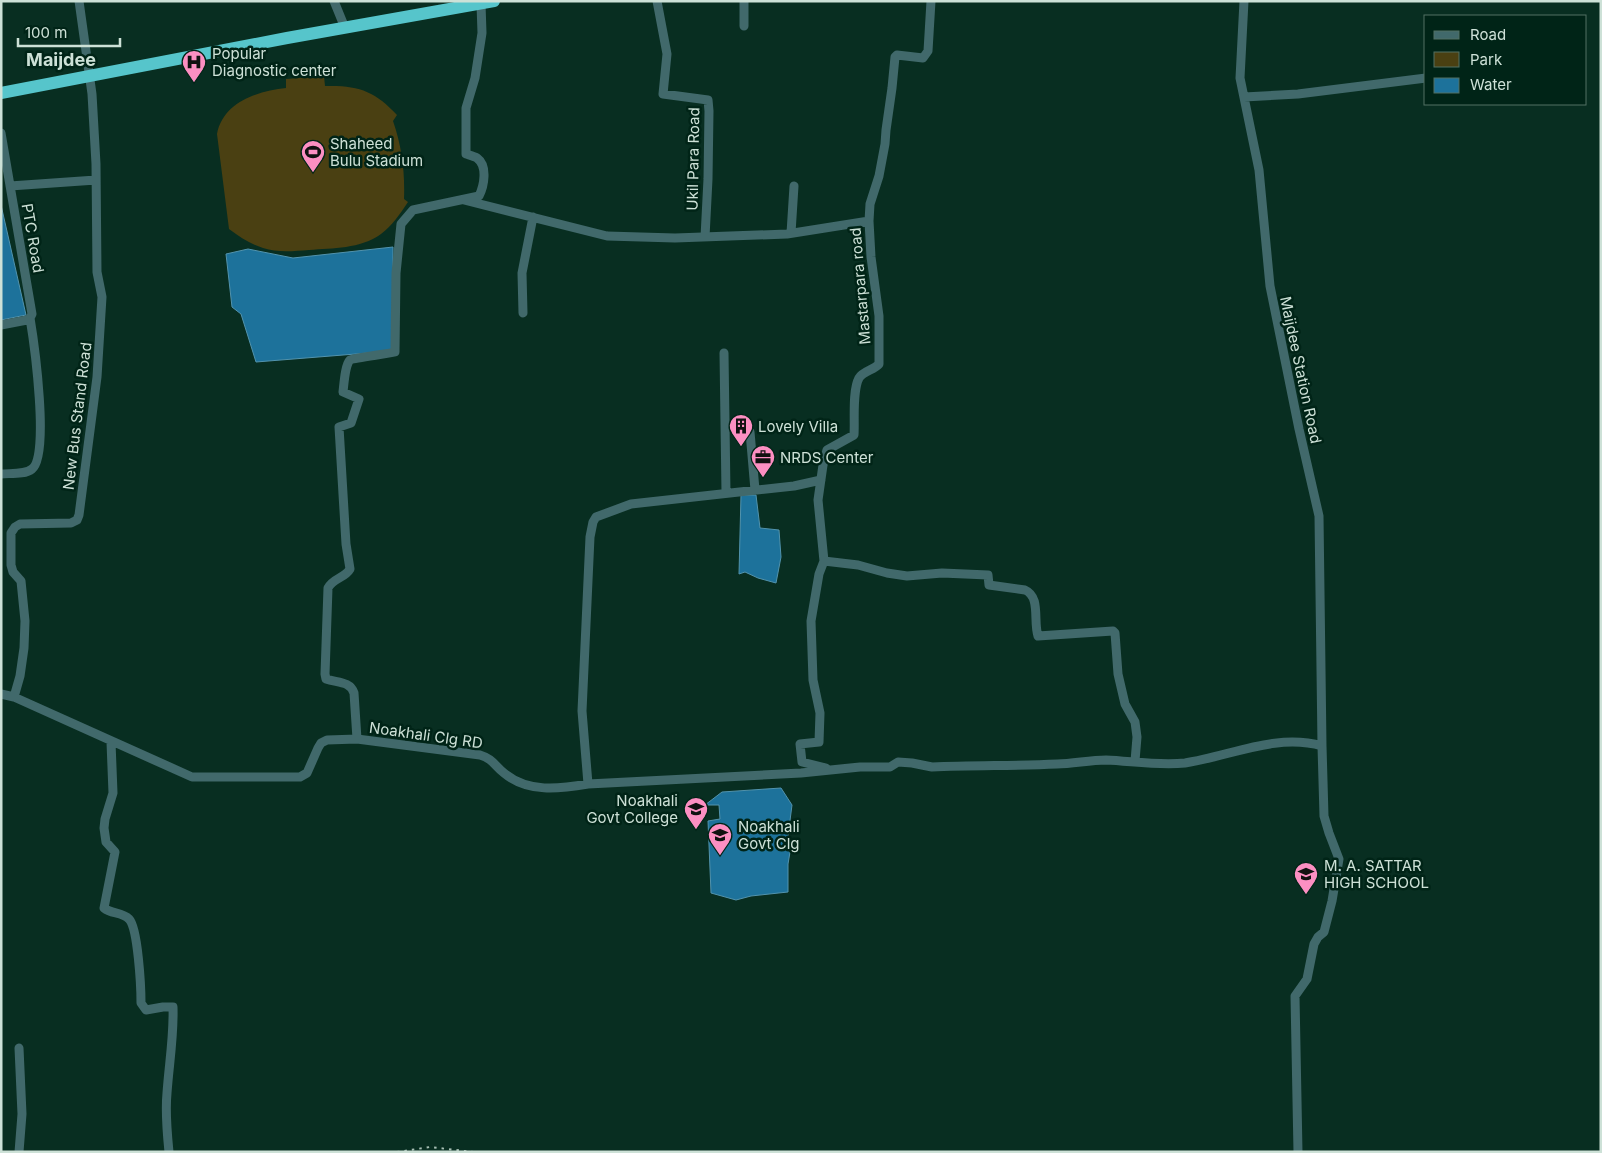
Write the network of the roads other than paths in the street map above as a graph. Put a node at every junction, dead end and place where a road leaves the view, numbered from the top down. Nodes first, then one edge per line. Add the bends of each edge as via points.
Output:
1 (79, 1) edge
2 (334, 1) edge
3 (494, 1) edge
4 (657, 1) edge
5 (744, 1) edge
6 (931, 1) edge
7 (1244, 1) edge
8 (481, 4) junction
9 (744, 26) dead end
10 (344, 28) junction
11 (90, 76) junction
12 (1424, 78) edge
13 (1, 93) edge
14 (1244, 97) junction
15 (1, 133) edge
16 (96, 180) junction
17 (10, 186) junction
18 (794, 186) dead end
19 (461, 200) junction
20 (533, 217) junction
21 (869, 221) junction
22 (791, 233) junction
23 (705, 237) junction
24 (523, 313) dead end
25 (30, 318) junction
26 (1, 325) edge
27 (724, 353) dead end
28 (750, 432) dead end
29 (1, 474) edge
30 (821, 480) junction
31 (755, 490) junction
32 (726, 493) junction
33 (824, 561) junction
34 (1, 694) edge
35 (14, 697) junction
36 (357, 740) junction
37 (112, 742) junction
38 (1322, 746) junction
39 (1135, 761) junction
40 (834, 769) junction
41 (588, 784) junction
42 (19, 1048) dead end
43 (19, 1152) edge
44 (169, 1152) edge
45 (1298, 1152) edge

1 - 11 street, New Bus Stand Road
2 - 10 street
3 - 8 highway
4 - 23 street, Ukil Para Road via 667,54 663,94 708,100
5 - 9 street
6 - 21 street, Mastarpara road via 927,55 923,58 895,57 885,144
7 - 14 street, Maijdee Station Road via 1240,78
8 - 10 highway
8 - 19 street via 482,33 475,78 466,108 466,154 482,164 483,187 478,196
10 - 11 highway
11 - 13 highway
11 - 16 street, New Bus Stand Road
12 - 14 street via 1298,94
14 - 38 street, Maijdee Station Road via 1259,170 1270,286 1319,516
15 - 17 street, PTC Road
16 - 17 street
16 - 35 street, New Bus Stand Road via 97,272 102,318 79,515 71,523 20,524 11,534 11,565 21,581 25,621 20,676
17 - 25 street, PTC Road via 32,314
18 - 22 street
19 - 20 street
19 - 36 street via 414,210 401,224 396,273 395,352 355,358 347,365 343,392 358,399 351,423 339,427 350,569 328,588 325,674 326,679 352,688
20 - 23 street via 606,236
20 - 24 street via 522,273
21 - 22 street
21 - 30 street, Mastarpara road via 880,316 879,364 859,378 854,435 827,450
22 - 23 street
25 - 26 street
25 - 29 street, PTC Road via 39,403 36,463 28,471
27 - 32 street
28 - 31 street
30 - 31 street
30 - 33 street, Mastarpara road via 818,500
31 - 32 street
32 - 41 street via 631,504 596,517 592,522 582,711
33 - 39 street via 907,576 942,573 988,575 989,585 1030,592 1035,601 1038,636 1113,631 1125,704 1135,722
33 - 40 street, Mastarpara road via 811,621 813,680 820,713 819,742 800,744 802,762
34 - 35 street, Noakhali Clg RD
35 - 37 street, Noakhali Clg RD
36 - 37 street, Noakhali Clg RD via 327,740 321,744 307,773 300,777 192,777
36 - 41 street, Noakhali Clg RD via 480,754 489,757 505,774 530,786 548,788
37 - 44 street via 113,793 104,828 106,842 115,852 104,908 124,915 132,923 143,1006 146,1010 173,1007 166,1096
38 - 39 street via 1292,742 1254,746 1185,762
38 - 45 street, Maijdee Station Road via 1324,816 1339,859 1324,932 1314,944 1307,979 1295,996
39 - 40 street via 932,768 898,762 890,768
40 - 41 street, Noakhali Clg RD via 801,774
42 - 43 street via 22,1114

